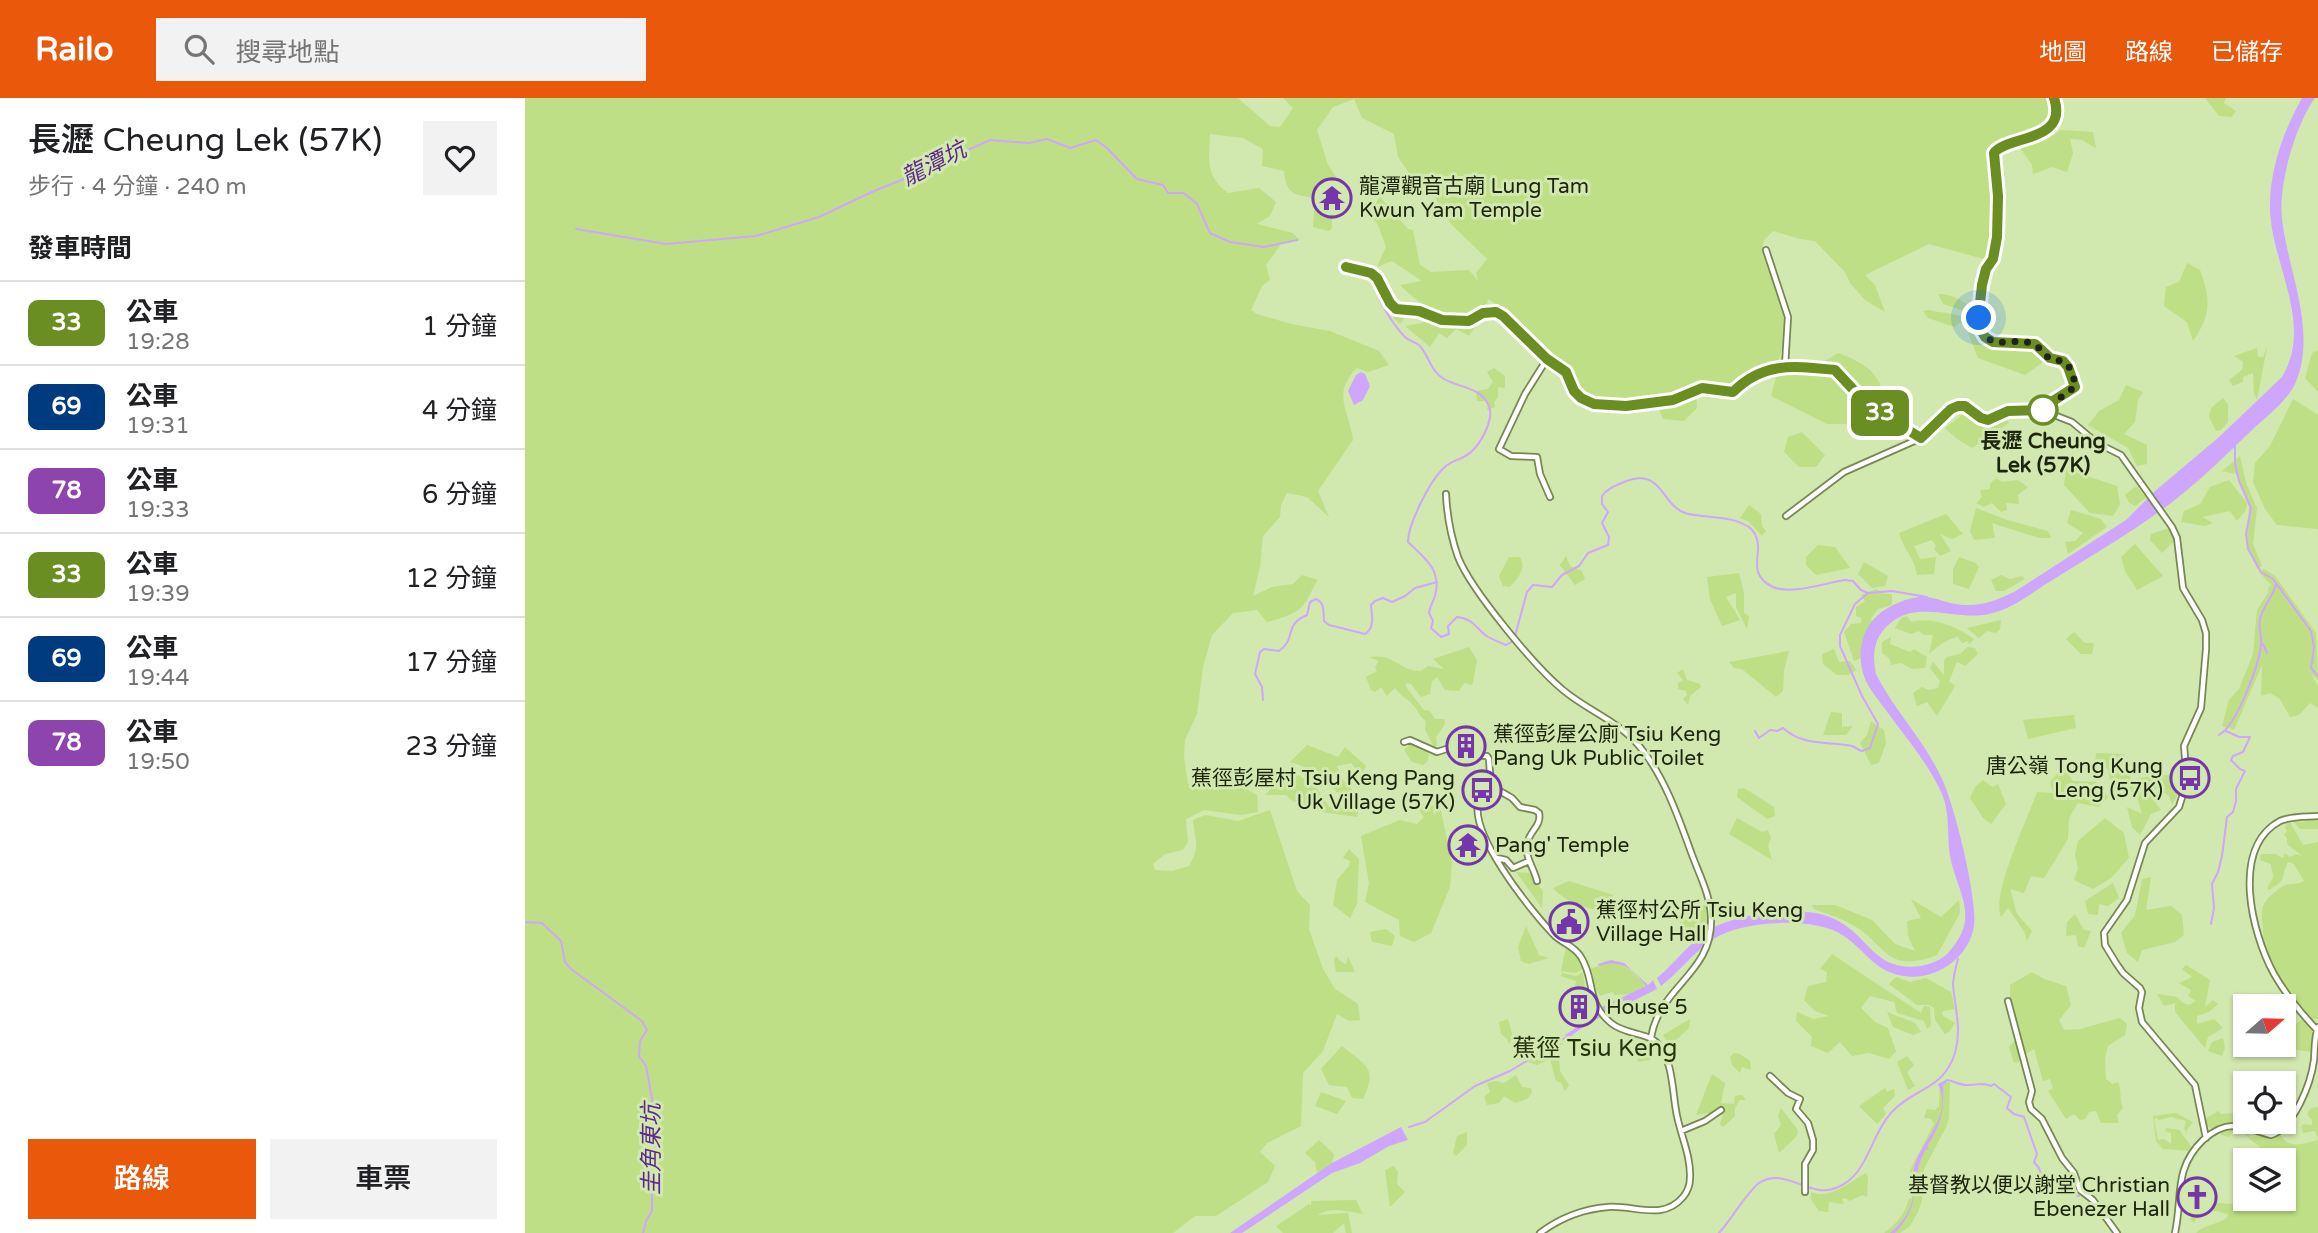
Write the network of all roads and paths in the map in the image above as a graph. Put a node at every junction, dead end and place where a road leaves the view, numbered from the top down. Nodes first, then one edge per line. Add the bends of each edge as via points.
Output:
1 (2054, 98) edge
2 (1766, 250) dead end
3 (1346, 267) dead end
4 (1547, 359) junction
5 (1785, 366) junction
6 (2046, 410) junction
7 (1921, 438) junction
8 (1446, 494) dead end
9 (1550, 497) dead end
10 (1786, 516) dead end
11 (1404, 742) dead end
12 (1491, 786) junction
13 (2318, 816) edge
14 (1497, 858) junction
15 (1529, 861) junction
16 (1538, 881) dead end
17 (2008, 1001) dead end
18 (2317, 1029) edge
19 (1651, 1038) junction
20 (1770, 1076) dead end
21 (1721, 1110) dead end
22 (1681, 1131) junction
23 (2206, 1138) junction
24 (1805, 1191) dead end
25 (1540, 1233) edge
26 (2117, 1233) edge
27 (2175, 1233) edge

1 - 6 street via 2055,115 2046,129 1994,153 1997,237 1979,312 1981,330 1993,342 2035,344 2068,367 2075,387
2 - 5 street via 1788,317
3 - 4 street via 1377,278 1396,309 1469,321 1496,312
4 - 5 street via 1566,372 1581,398 1594,404 1626,406 1673,400 1702,388 1733,392 1753,375
4 - 9 street via 1499,449 1511,456 1537,457
5 - 7 street via 1835,370 1864,401
6 - 7 street via 2008,411 1988,420 1958,406
6 - 23 street via 2121,455 2175,532 2183,588 2206,633 2201,708 2185,746 2187,781 2179,807 2145,843 2127,900 2106,929 2104,941 2123,973 2142,992 2139,1013 2144,1026 2195,1084
7 - 10 street via 1844,472
8 - 19 street via 1458,558 1476,587 1564,691 1620,726 1639,746 1673,807 1703,886 1711,918 1708,947 1697,968 1670,994
11 - 12 street via 1411,740 1437,752 1459,745 1467,755 1486,755
12 - 14 street via 1478,806 1478,820
12 - 15 street via 1520,807 1539,813 1539,822 1528,838
13 - 18 street via 2285,820 2260,838 2248,881 2257,936 2273,973
14 - 15 street via 1513,868
14 - 19 street via 1553,934 1580,954 1597,1007 1605,1017 1623,1031
15 - 16 street
17 - 26 street via 2032,1091 2031,1109 2042,1119 2080,1190
18 - 23 street via 2309,1082 2282,1129 2271,1135 2230,1126
19 - 22 street via 1665,1058
20 - 24 street via 1800,1099 1797,1109 1808,1123 1813,1150 1805,1164
21 - 22 street
22 - 25 street via 1690,1181 1673,1206 1660,1211 1593,1209
23 - 27 street via 2183,1170

